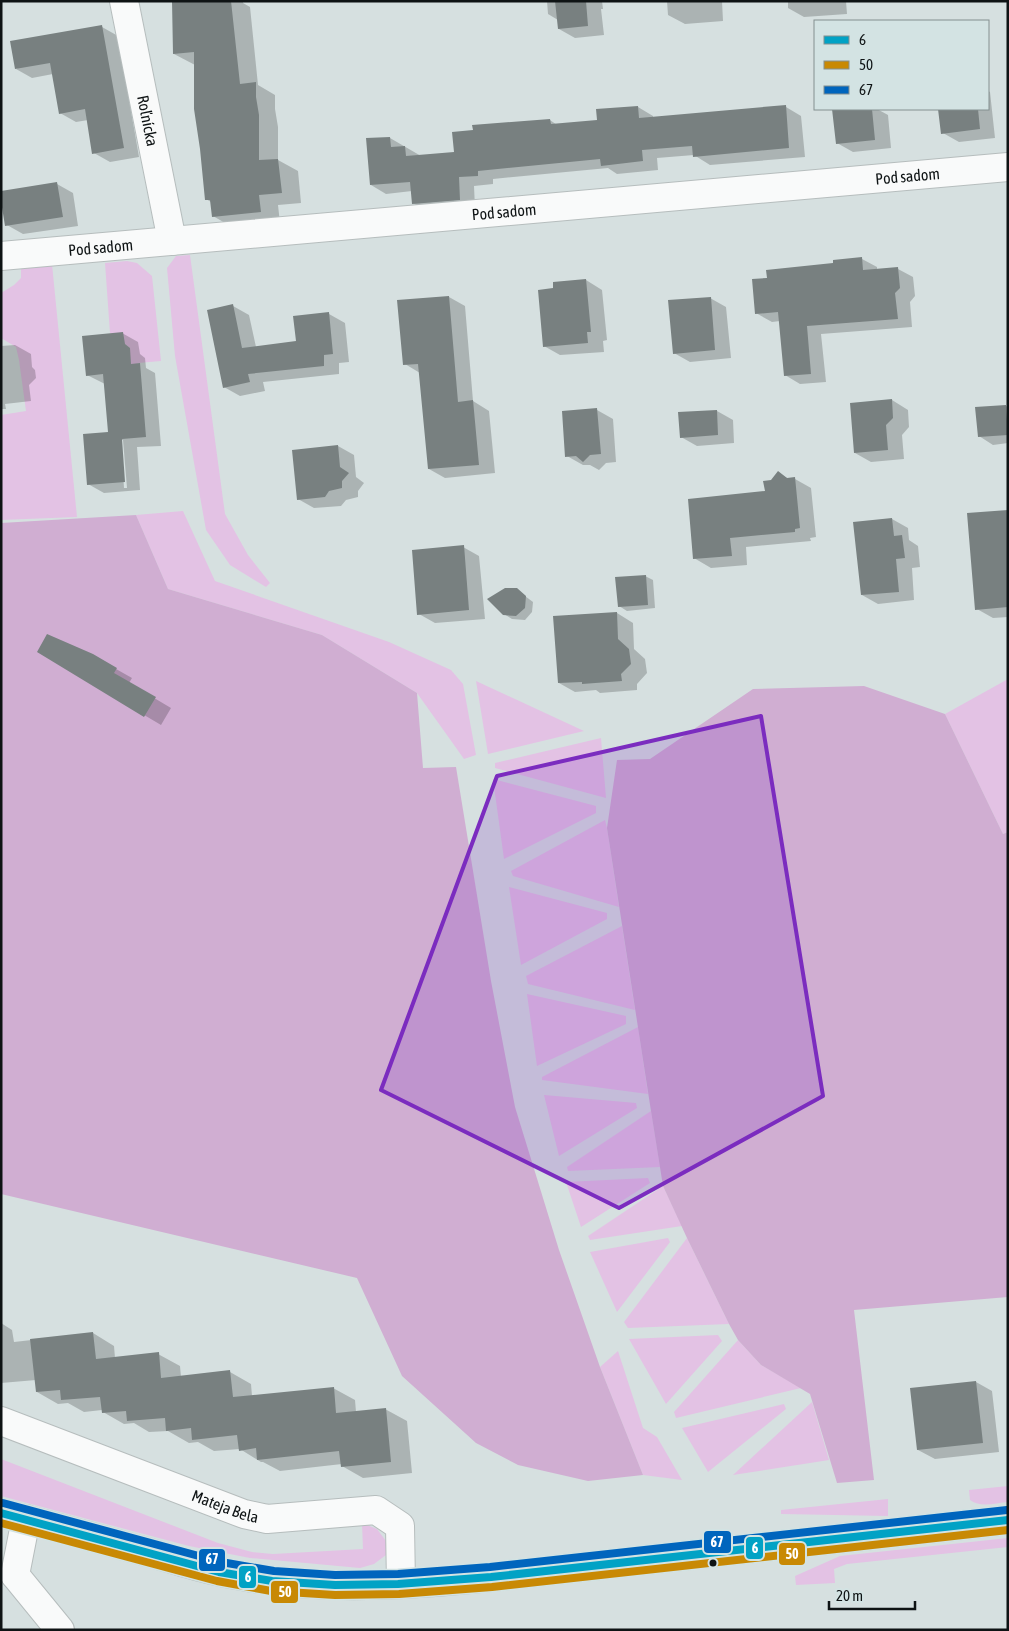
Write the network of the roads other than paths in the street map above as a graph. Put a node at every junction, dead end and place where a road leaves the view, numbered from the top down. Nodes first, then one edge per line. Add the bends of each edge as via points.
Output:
1 (124, 1) edge
2 (1008, 167) edge
3 (172, 241) junction
4 (1, 256) edge
5 (1, 1421) edge
6 (14, 1516) edge
7 (1008, 1520) edge
8 (8, 1576) edge
9 (400, 1584) junction
10 (60, 1630) edge

1 - 3 street, Roľnícka
2 - 3 street, Pod sadom
3 - 4 street, Pod sadom
5 - 9 street, Mateja Bela via 250,1515 267,1519 376,1510 400,1526
6 - 8 street
6 - 9 street via 243,1577 340,1585
7 - 9 street via 491,1577
8 - 10 street

